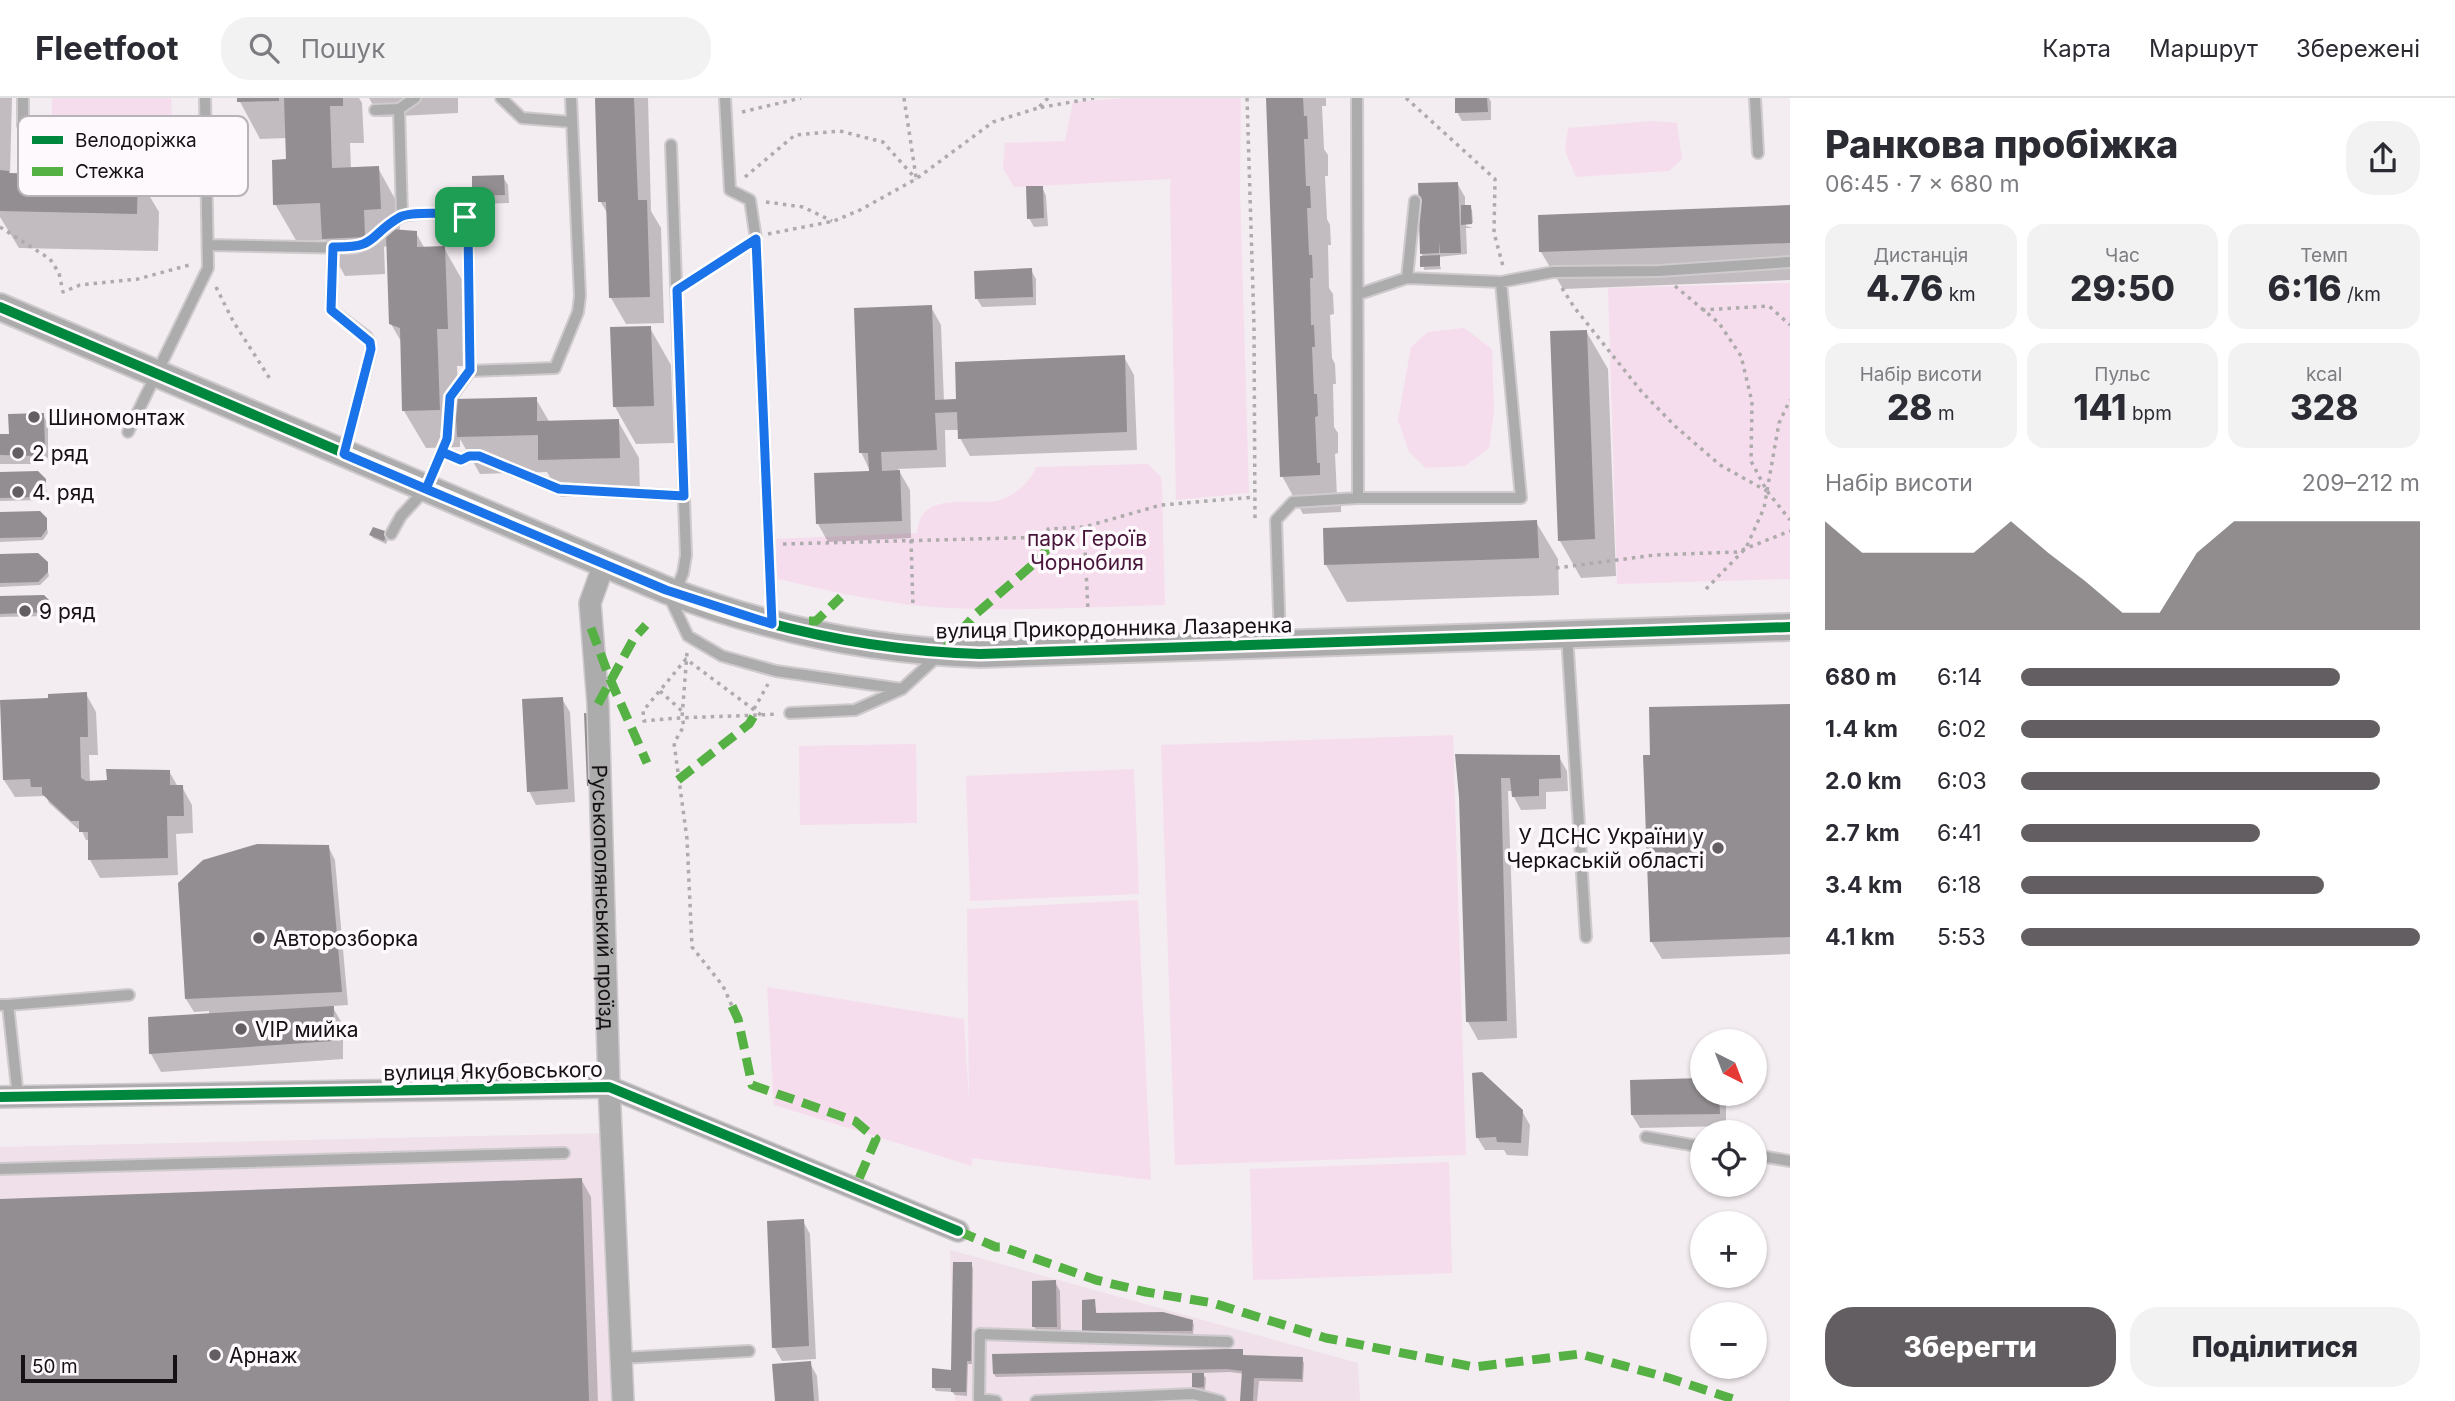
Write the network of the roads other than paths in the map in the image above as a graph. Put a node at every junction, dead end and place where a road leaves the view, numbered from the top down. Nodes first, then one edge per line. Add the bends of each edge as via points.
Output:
1 (23, 98) edge
2 (205, 98) edge
3 (415, 98) edge
4 (501, 98) edge
5 (571, 98) edge
6 (725, 98) edge
7 (1357, 98) edge
8 (1755, 98) edge
9 (398, 109) junction
10 (375, 110) dead end
11 (23, 116) edge
12 (206, 116) edge
13 (572, 122) junction
14 (671, 145) dead end
15 (1758, 153) dead end
16 (208, 196) edge
17 (1415, 201) dead end
18 (402, 216) junction
19 (209, 245) junction
20 (333, 247) junction
21 (1790, 262) edge
22 (1406, 278) junction
23 (1501, 282) junction
24 (1359, 294) junction
25 (0, 307) edge
26 (470, 370) junction
27 (156, 374) junction
28 (128, 432) dead end
29 (442, 452) junction
30 (344, 454) junction
31 (426, 489) junction
32 (684, 496) junction
33 (1358, 498) junction
34 (391, 534) dead end
35 (604, 564) junction
36 (670, 592) junction
37 (772, 624) junction
38 (1790, 627) edge
39 (1567, 635) junction
40 (1280, 645) junction
41 (941, 653) junction
42 (902, 690) junction
43 (790, 713) road end
44 (1586, 936) dead end
45 (129, 995) dead end
46 (4, 1005) edge
47 (610, 1087) junction
48 (9, 1097) edge
49 (1646, 1137) dead end
50 (1690, 1145) edge
51 (564, 1153) dead end
52 (1767, 1157) edge
53 (1790, 1161) edge
54 (0, 1169) edge
55 (958, 1231) dead end
56 (1228, 1342) dead end
57 (749, 1351) dead end
58 (622, 1358) junction
59 (624, 1401) edge
60 (996, 1401) edge
61 (1036, 1401) edge
62 (1220, 1401) edge

1 - 11 lane
2 - 12 lane
3 - 9 lane
4 - 13 lane via 522,118
5 - 13 lane
6 - 37 lane via 730,190 750,200 756,239
7 - 24 lane
8 - 15 lane
9 - 10 lane
9 - 18 lane
13 - 26 lane via 580,296 568,337 555,368
14 - 32 lane
16 - 19 lane
17 - 22 lane
18 - 20 lane via 362,246
18 - 26 lane via 465,217
19 - 20 lane
19 - 27 lane via 205,275
20 - 30 lane via 331,310 370,342 371,349
21 - 23 lane via 1553,272
22 - 23 lane
22 - 24 lane
23 - 33 lane via 1521,498
24 - 33 lane
25 - 27 street, вулиця Прикордонника Лазаренка
26 - 29 lane via 450,397
27 - 28 lane
27 - 30 street, вулиця Прикордонника Лазаренка
29 - 31 lane
29 - 32 lane via 461,460 479,456 559,489
30 - 31 street, вулиця Прикордонника Лазаренка
31 - 34 lane
31 - 35 street, вулиця Прикордонника Лазаренка
32 - 36 lane via 685,563
33 - 40 lane via 1293,502 1276,520
35 - 36 street, вулиця Прикордонника Лазаренка
35 - 47 street, Руськополянський проїзд via 590,604 598,704
36 - 37 street, вулиця Прикордонника Лазаренка
36 - 42 lane via 688,636 722,656 776,671
37 - 41 street, вулиця Прикордонника Лазаренка via 843,640
38 - 39 street, вулиця Прикордонника Лазаренка
39 - 40 street, вулиця Прикордонника Лазаренка
39 - 44 lane
40 - 41 street, вулиця Прикордонника Лазаренка
41 - 42 lane
42 - 43 lane via 855,710
45 - 46 lane
46 - 48 lane
47 - 48 street, вулиця Якубовського
47 - 55 street, вулиця Якубовського
47 - 58 street, Руськополянський проїзд
49 - 50 lane
51 - 54 lane
52 - 53 lane
56 - 60 lane via 980,1334 979,1399
57 - 58 lane
58 - 59 street, Руськополянський проїзд
61 - 62 lane via 1193,1394

